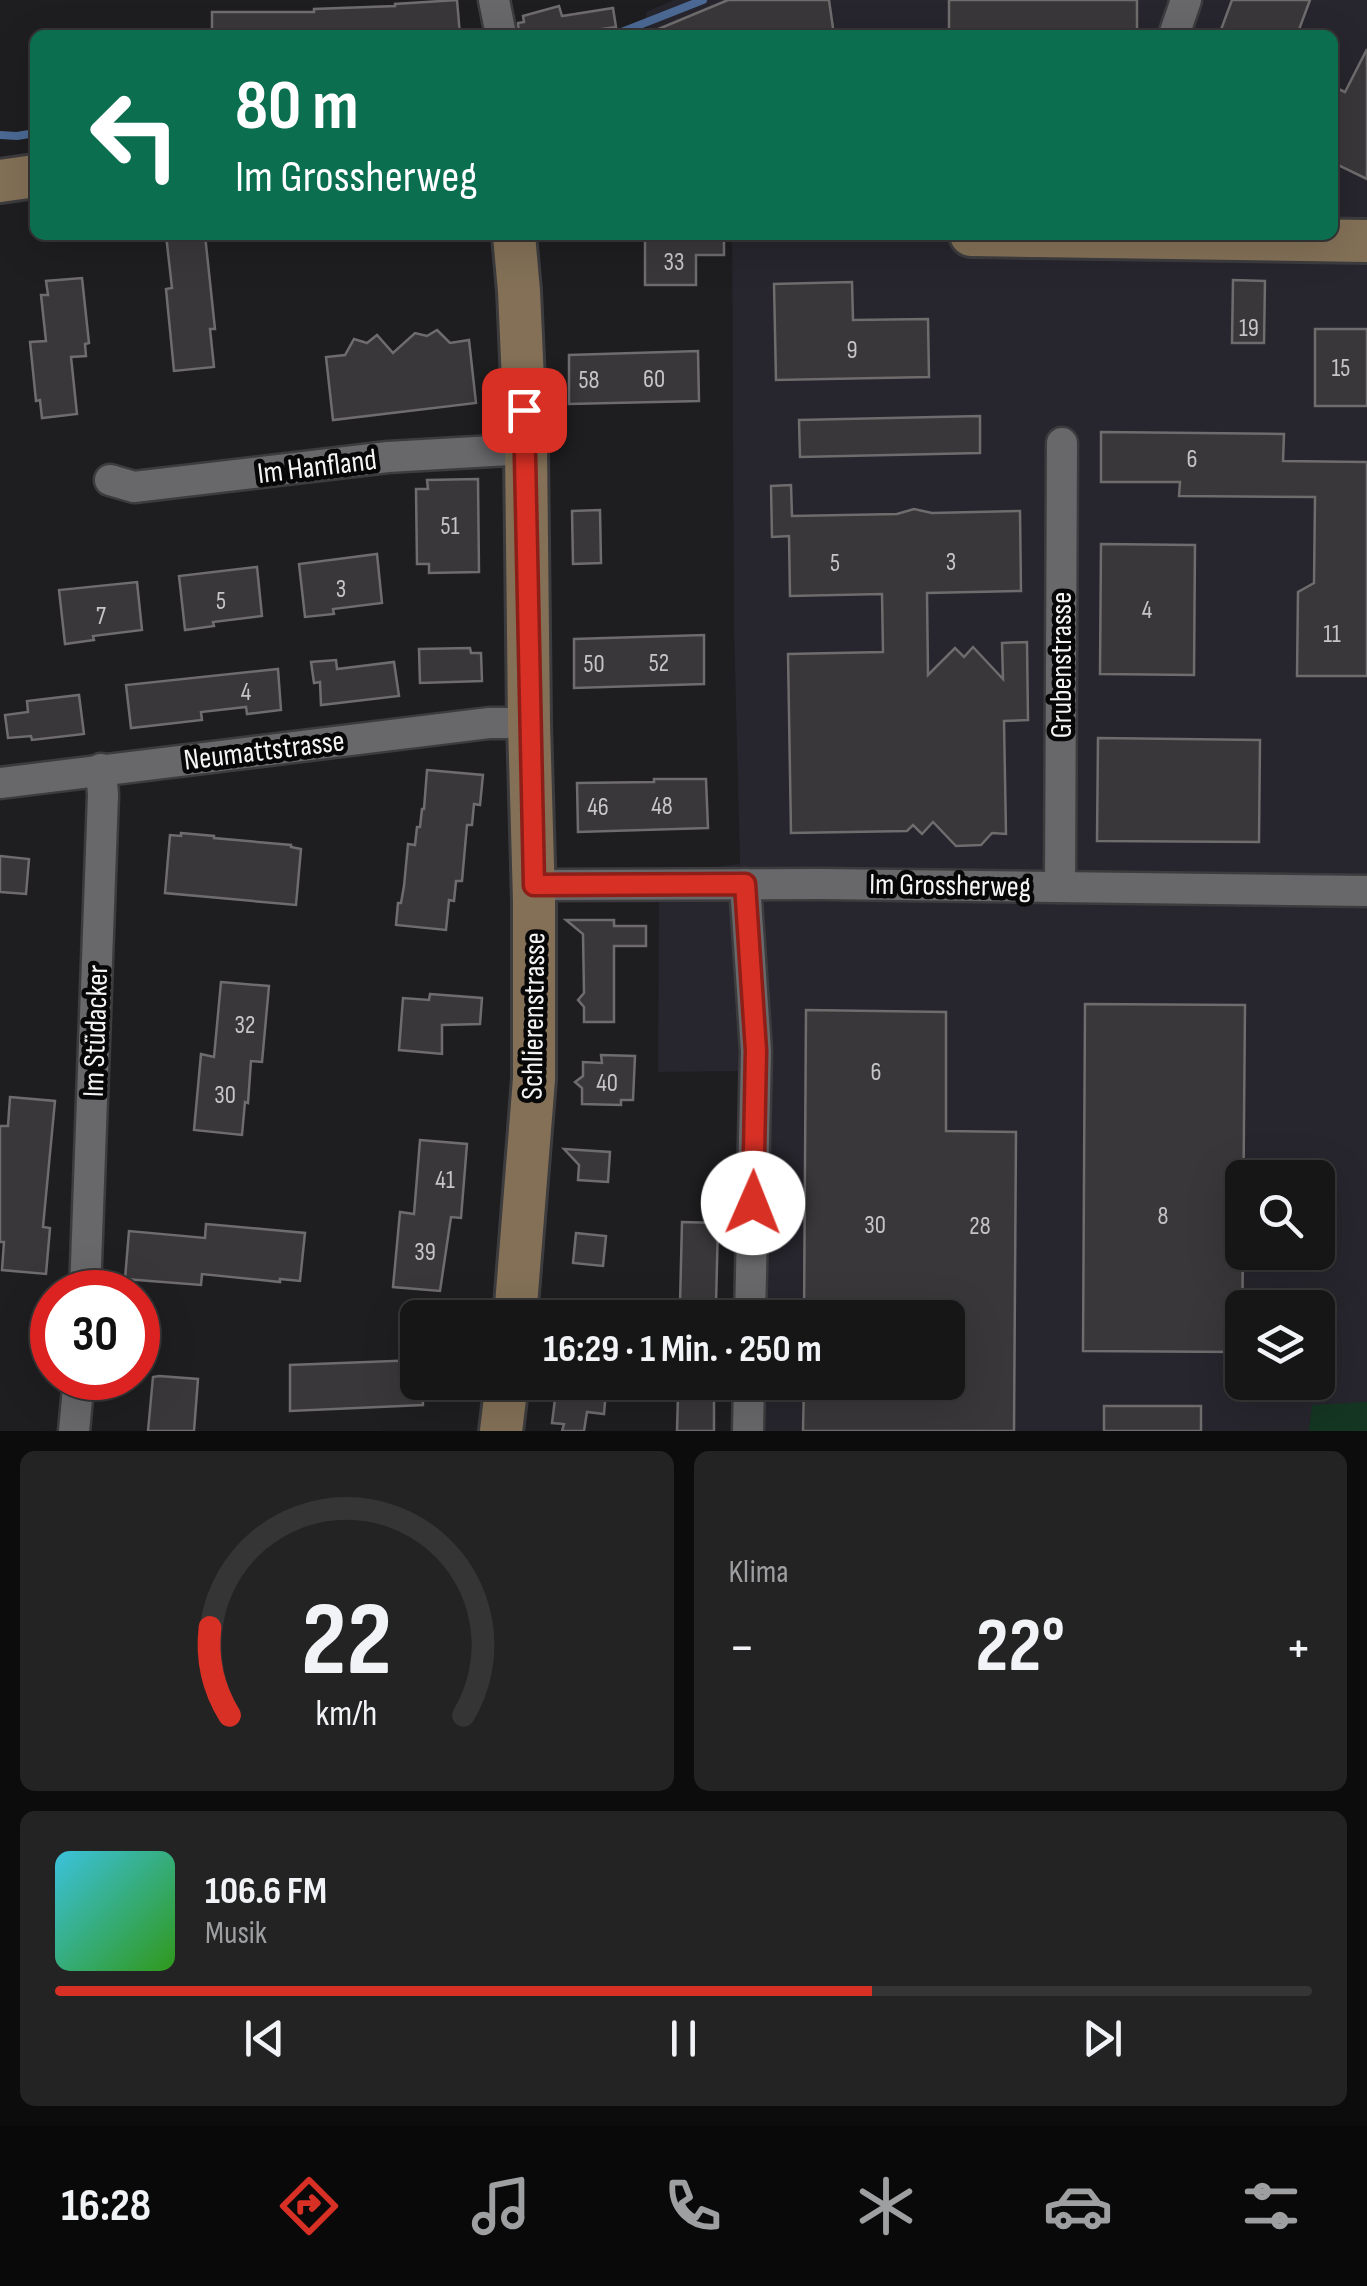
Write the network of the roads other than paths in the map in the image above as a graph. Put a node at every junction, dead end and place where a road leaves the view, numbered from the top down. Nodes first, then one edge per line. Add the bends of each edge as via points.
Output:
1 (494, 0) edge
2 (1186, 0) edge
3 (500, 30) edge
4 (1176, 30) edge
5 (30, 177) edge
6 (0, 181) edge
7 (514, 240) edge
8 (1318, 240) edge
9 (1367, 241) edge
10 (1062, 443) dead end
11 (526, 449) junction
12 (110, 480) dead end
13 (529, 724) junction
14 (102, 769) junction
15 (0, 783) edge
16 (745, 884) junction
17 (534, 885) junction
18 (1060, 887) junction
19 (1367, 891) edge
20 (86, 1270) edge
21 (516, 1300) edge
22 (750, 1300) edge
23 (77, 1400) edge
24 (505, 1400) edge
25 (749, 1400) edge
26 (74, 1431) edge
27 (502, 1431) edge
28 (748, 1431) edge

1 - 3 street
2 - 4 street
5 - 6 street
7 - 11 street, Schlierenstrasse
8 - 9 street
10 - 18 street, Grubenstrasse
11 - 12 street, Im Hanfland via 388,457 134,487
11 - 13 street, Schlierenstrasse
13 - 14 street, Neumattstrasse via 490,723
13 - 17 street, Schlierenstrasse
14 - 15 street, Neumattstrasse
14 - 20 street, Im Stüdacker
16 - 17 street, Im Grossherweg
16 - 18 street, Im Grossherweg
16 - 22 street via 756,1051
17 - 21 street, Schlierenstrasse via 534,1079
18 - 19 street, Im Grossherweg
23 - 26 street
24 - 27 street
25 - 28 street

